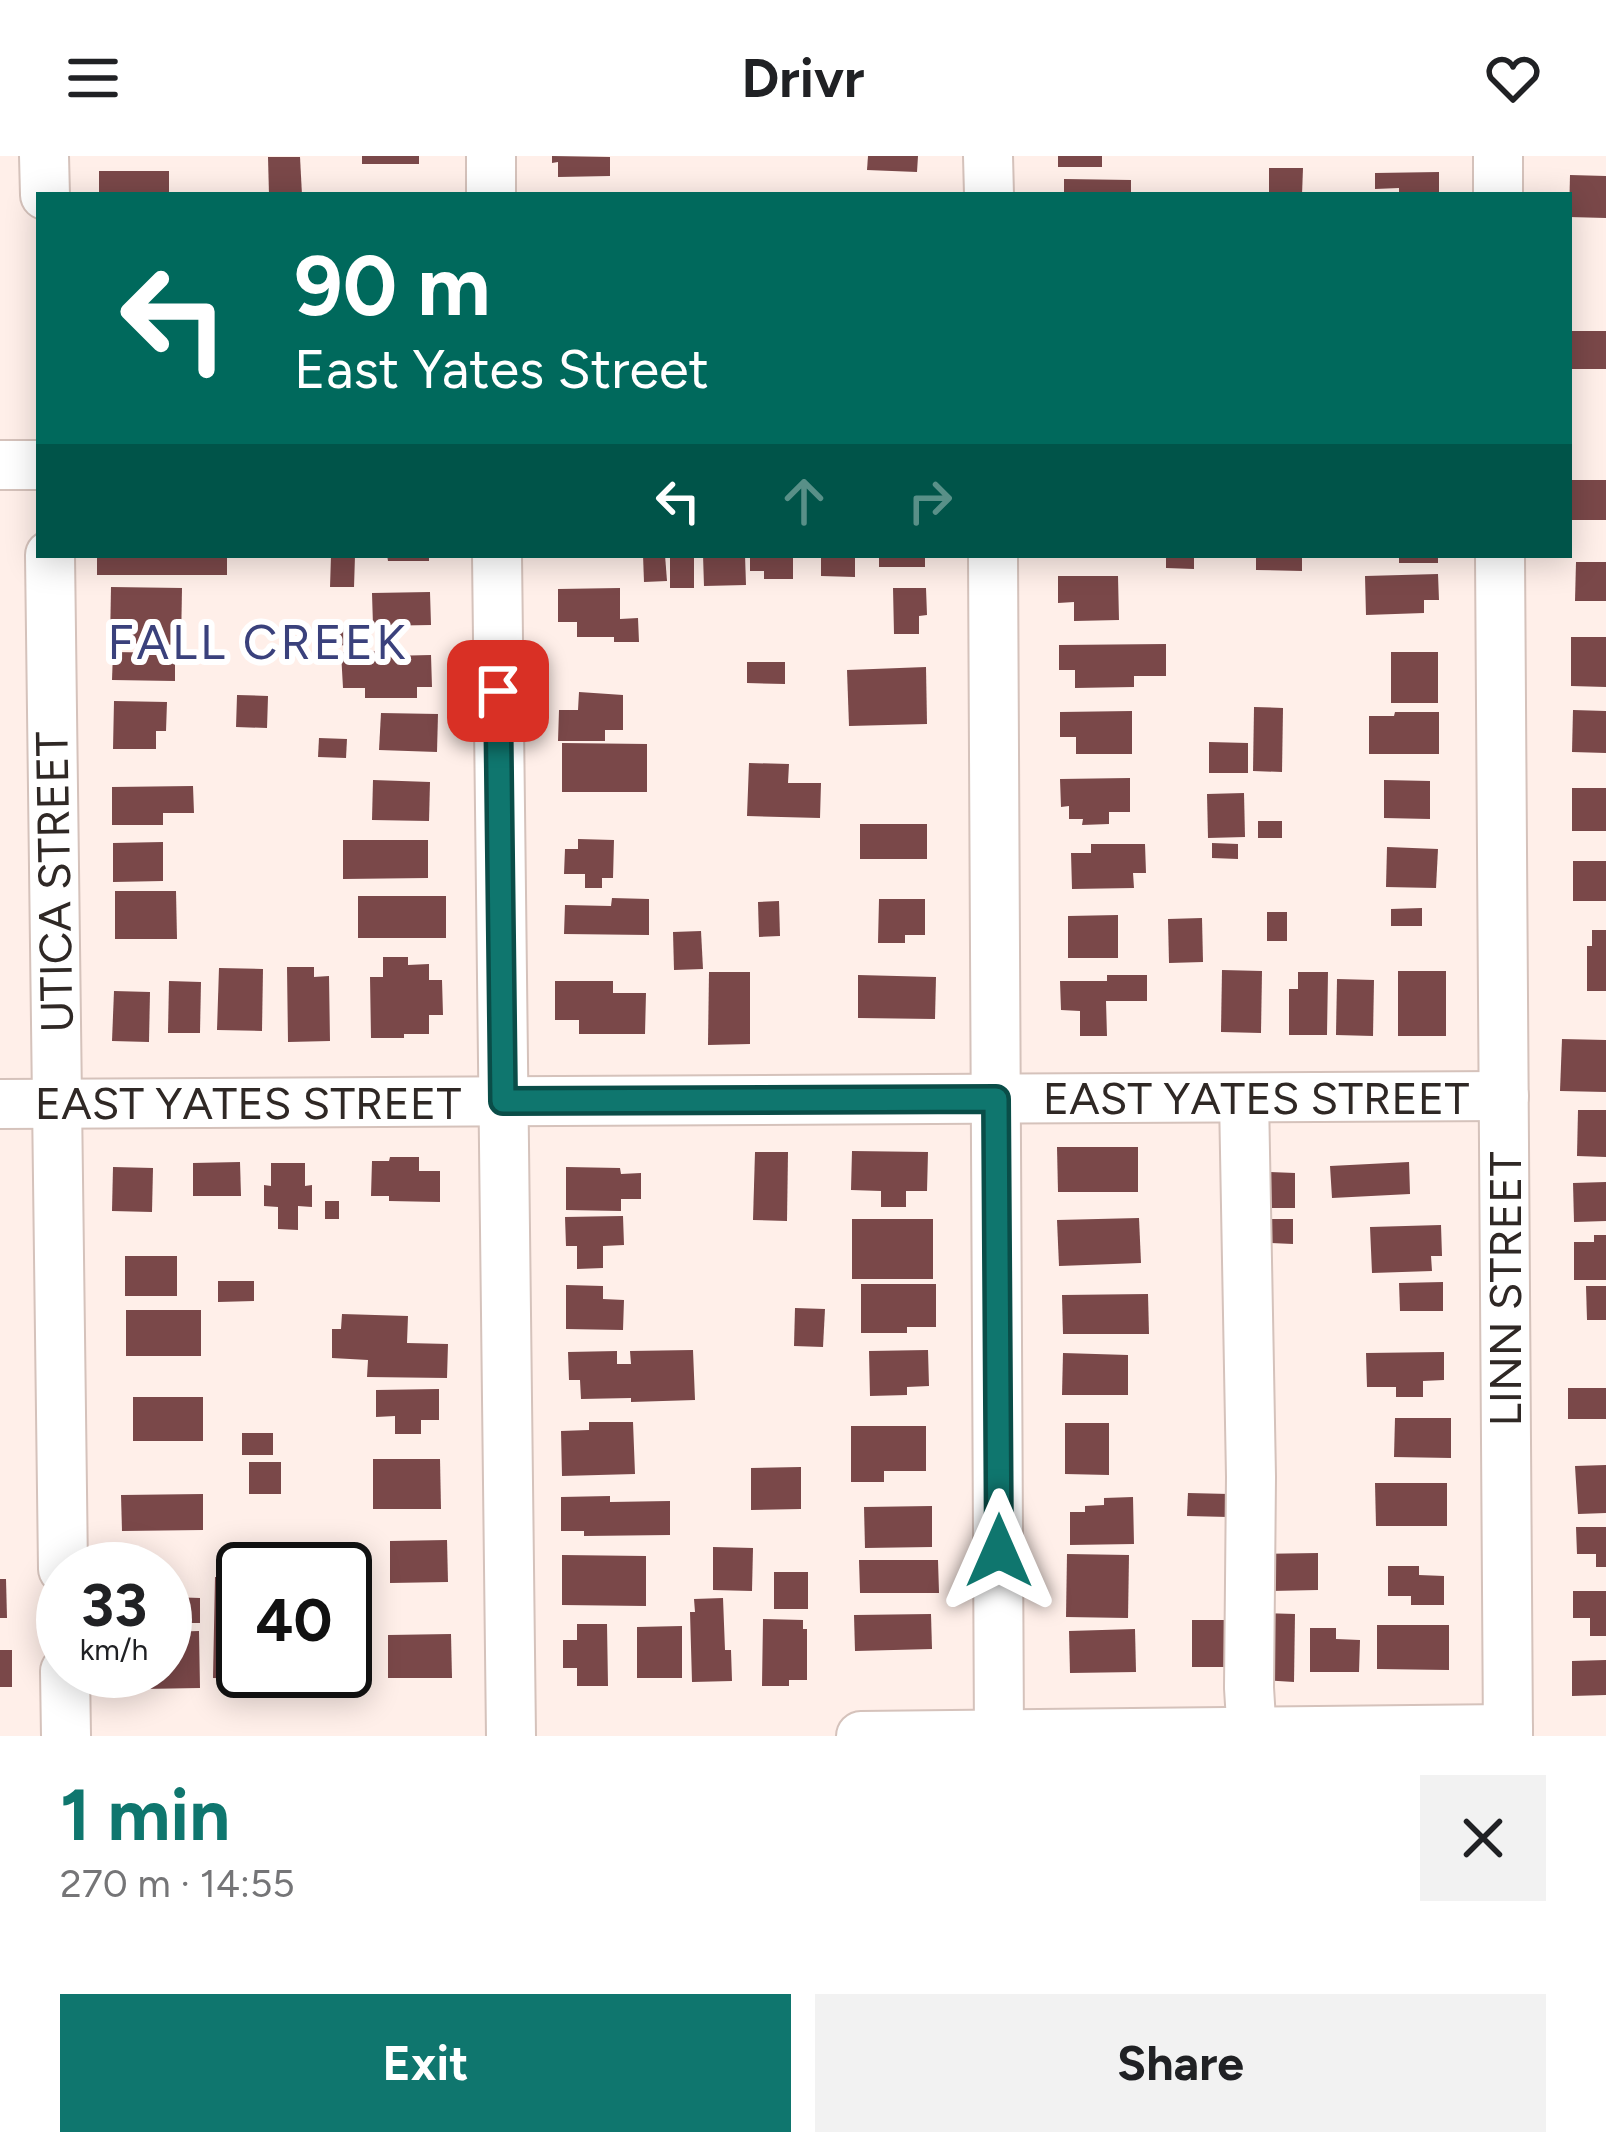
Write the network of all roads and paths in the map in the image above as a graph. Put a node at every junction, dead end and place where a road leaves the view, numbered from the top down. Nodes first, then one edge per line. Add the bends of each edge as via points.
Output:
1 (44, 156) edge
2 (491, 156) edge
3 (988, 156) edge
4 (1498, 156) edge
5 (45, 192) edge
6 (491, 192) edge
7 (989, 192) edge
8 (1498, 192) edge
9 (0, 465) edge
10 (36, 465) edge
11 (50, 558) edge
12 (497, 558) edge
13 (993, 558) edge
14 (1500, 558) edge
15 (1504, 1096) junction
16 (1244, 1098) junction
17 (996, 1099) junction
18 (503, 1101) junction
19 (57, 1103) junction
20 (0, 1104) edge
21 (63, 1542) edge
22 (65, 1698) edge
23 (1508, 1732) edge
24 (1252, 1734) edge
25 (66, 1736) edge
26 (511, 1736) edge
27 (861, 1736) edge
28 (999, 1736) edge

1 - 5 street
2 - 6 street
3 - 7 street
4 - 8 street
9 - 10 street
11 - 19 street, UTICA STREET
12 - 18 street
13 - 17 street
14 - 15 street, LINN STREET
15 - 16 street, EAST YATES STREET
15 - 23 street, LINN STREET
16 - 17 street, EAST YATES STREET
16 - 24 street
17 - 18 street, EAST YATES STREET
17 - 28 street
18 - 19 street, EAST YATES STREET
18 - 26 street
19 - 20 street, EAST YATES STREET
19 - 21 street, UTICA STREET
22 - 25 street
23 - 24 street
24 - 28 street
27 - 28 street

